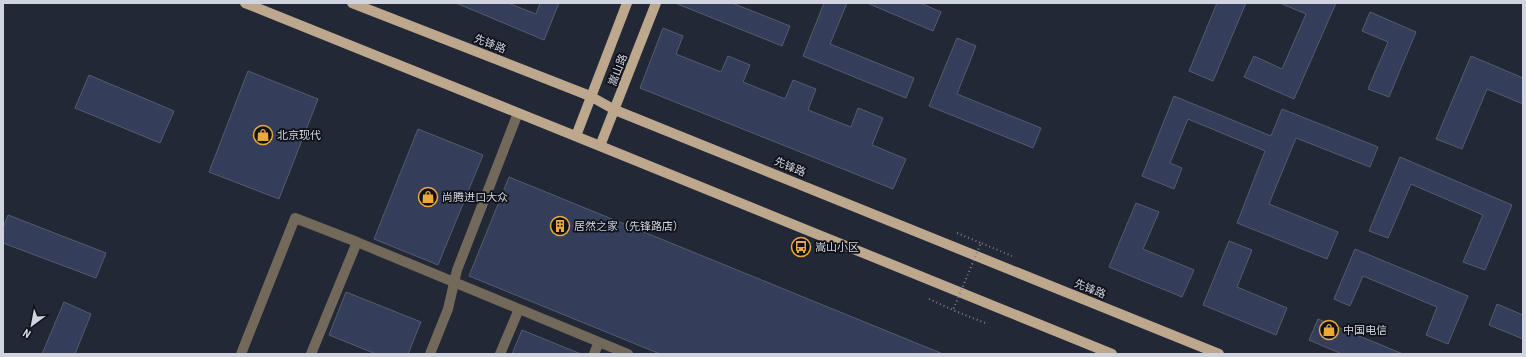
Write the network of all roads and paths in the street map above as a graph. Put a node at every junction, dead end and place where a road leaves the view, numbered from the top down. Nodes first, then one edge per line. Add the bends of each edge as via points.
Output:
1 (245, 3) edge
2 (352, 3) edge
3 (627, 3) edge
4 (656, 3) edge
5 (590, 96) junction
6 (615, 110) junction
7 (518, 112) junction
8 (576, 136) junction
9 (600, 146) junction
10 (957, 233) dead end
11 (357, 242) junction
12 (981, 243) junction
13 (1012, 256) dead end
14 (454, 282) junction
15 (929, 299) dead end
16 (519, 309) junction
17 (953, 310) junction
18 (985, 323) dead end
19 (599, 342) junction
20 (242, 354) edge
21 (311, 354) edge
22 (430, 354) edge
23 (500, 354) edge
24 (594, 354) edge
25 (628, 354) edge
26 (1112, 354) edge
27 (1219, 354) edge

1 - 7 main road
2 - 5 main road, 先锋路
3 - 5 main road, 嵩山路
4 - 6 main road, 嵩山路
5 - 6 main road, 先锋路
5 - 8 main road, 嵩山路
6 - 9 main road, 嵩山路
6 - 27 main road, 先锋路
7 - 8 main road
7 - 14 lane
8 - 9 main road
9 - 26 main road
10 - 12 path
11 - 14 lane
11 - 20 lane via 295,218
11 - 21 lane
12 - 13 path, bridge
12 - 17 path, bridge
14 - 16 lane
14 - 22 lane via 448,309
15 - 17 path
16 - 19 lane
16 - 23 lane
17 - 18 path, bridge
19 - 24 lane
19 - 25 lane

